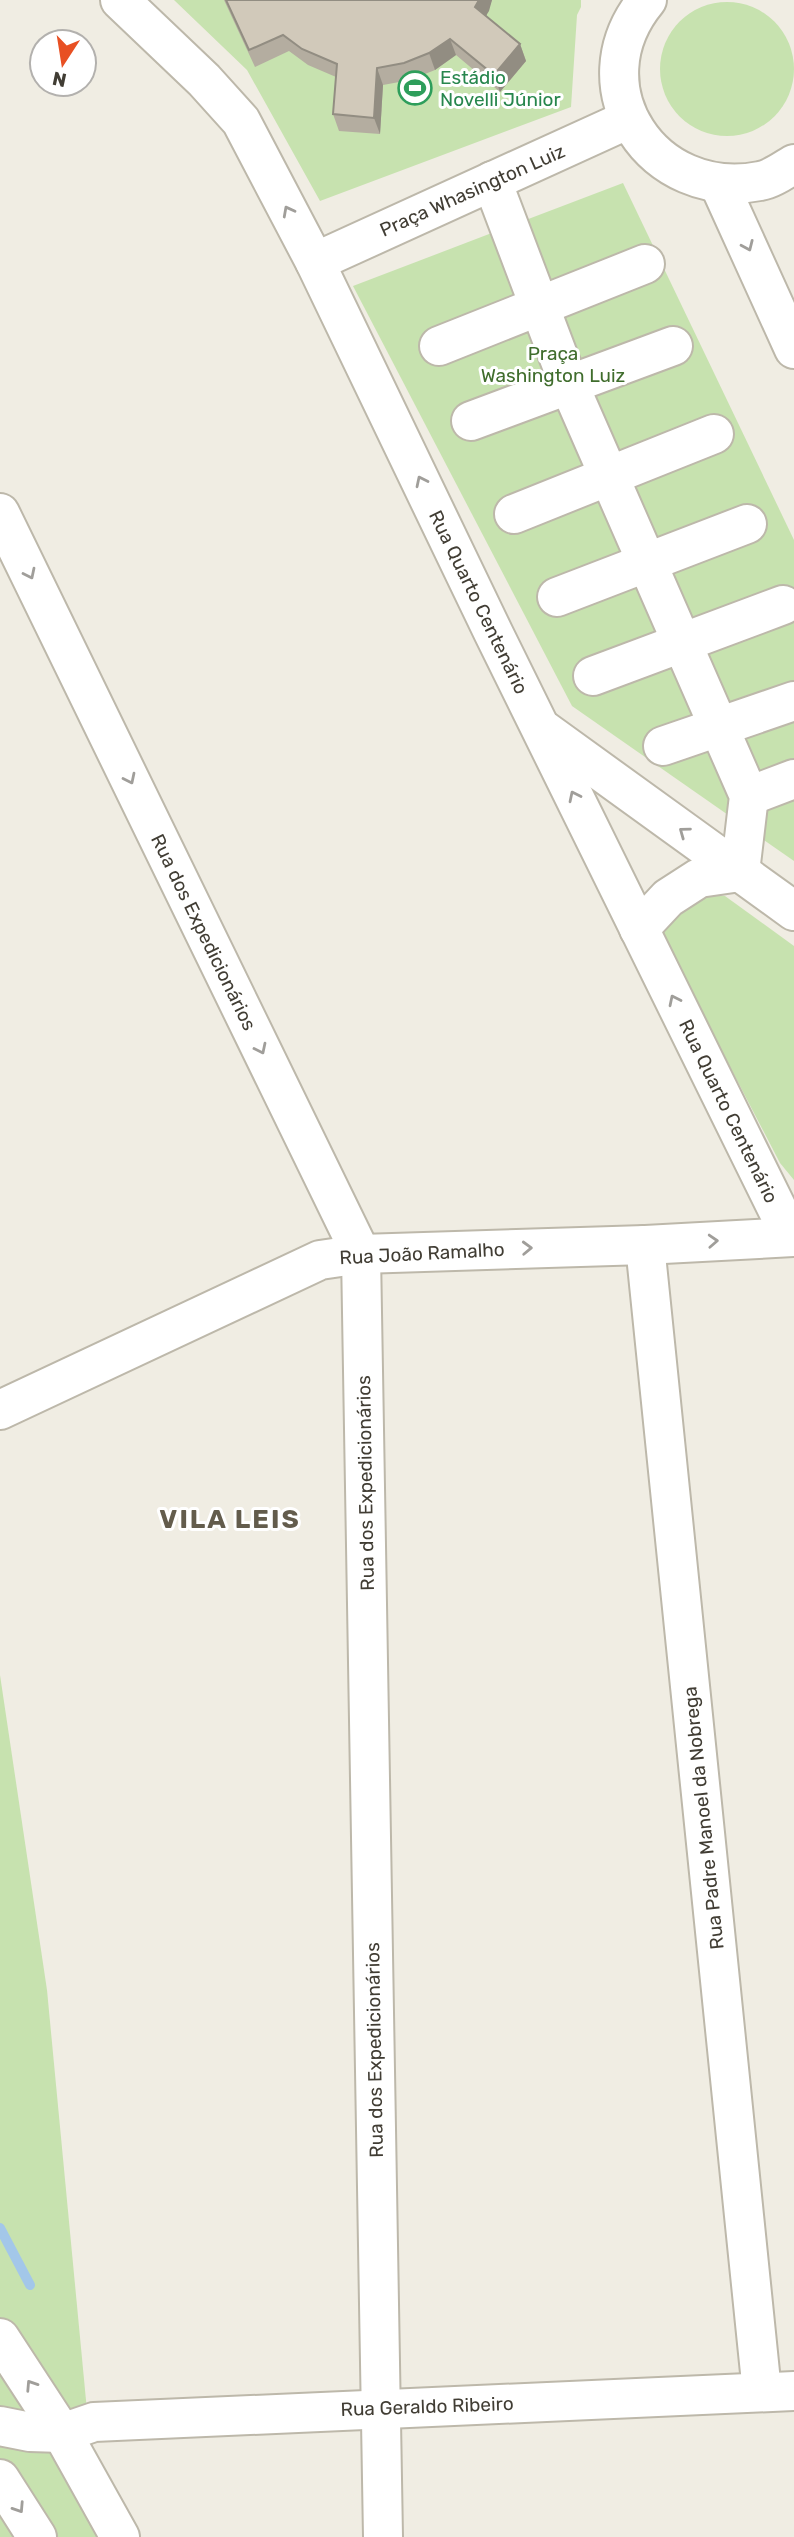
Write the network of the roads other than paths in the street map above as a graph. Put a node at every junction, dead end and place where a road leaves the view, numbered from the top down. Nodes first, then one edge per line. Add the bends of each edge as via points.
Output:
1 (120, 0) edge
2 (647, 0) edge
3 (629, 119) junction
4 (794, 164) edge
5 (492, 181) junction
6 (719, 184) junction
7 (316, 262) junction
8 (645, 264) dead end
9 (540, 307) junction
10 (439, 346) dead end
11 (673, 346) dead end
12 (794, 349) edge
13 (570, 387) junction
14 (471, 421) dead end
15 (714, 434) dead end
16 (609, 476) junction
17 (0, 513) edge
18 (514, 514) dead end
19 (747, 524) dead end
20 (648, 563) junction
21 (557, 597) dead end
22 (783, 605) dead end
23 (683, 643) junction
24 (593, 676) dead end
25 (794, 701) edge
26 (540, 727) junction
27 (720, 727) junction
28 (663, 746) dead end
29 (794, 779) edge
30 (749, 796) junction
31 (740, 872) junction
32 (794, 911) edge
33 (639, 929) junction
34 (792, 1237) edge
35 (645, 1245) junction
36 (361, 1254) junction
37 (2, 1404) edge
38 (0, 2338) edge
39 (778, 2391) edge
40 (380, 2407) junction
41 (0, 2426) edge
42 (78, 2427) junction
43 (0, 2479) edge
44 (117, 2531) edge
45 (37, 2537) edge
46 (383, 2537) edge

7 -> 1 street, Rua Quarto Centenário via 242,121
2 - 3 street via 634,16 621,49 619,85
3 - 5 street, Praça Whasington Luiz
3 - 6 street via 651,151 682,173
4 - 6 street via 763,181
5 - 7 street, Praça Whasington Luiz
5 - 9 street
6 -> 12 street
26 -> 7 street, Rua Quarto Centenário
8 - 9 street
9 - 10 street
9 - 13 street
11 - 13 street
13 - 14 street
13 - 16 street
15 - 16 street
16 - 18 street
16 - 20 street
17 -> 36 street, Rua dos Expedicionários
19 - 20 street
20 - 21 street
20 - 23 street
22 - 23 street
23 - 24 street
23 - 27 street
25 - 27 street
31 -> 26 street
33 -> 26 street, Rua Quarto Centenário
27 - 28 street
27 - 30 street
29 - 30 street
30 - 31 street
31 - 32 street
31 - 33 street via 699,878 668,898
34 -> 33 street, Rua Quarto Centenário
35 -> 34 street, Rua João Ramalho
36 -> 35 street, Rua João Ramalho
35 - 39 street, Rua Padre Manoel da Nobrega
36 - 37 street, Rua João Ramalho via 320,1260
36 - 40 street, Rua dos Expedicionários
42 -> 38 street
39 - 40 street, Rua Geraldo Ribeiro
40 - 42 street, Rua Geraldo Ribeiro
40 - 46 street, Rua dos Expedicionários
41 - 42 street, Rua Geraldo Ribeiro via 30,2432
42 - 44 street
43 -> 45 street

